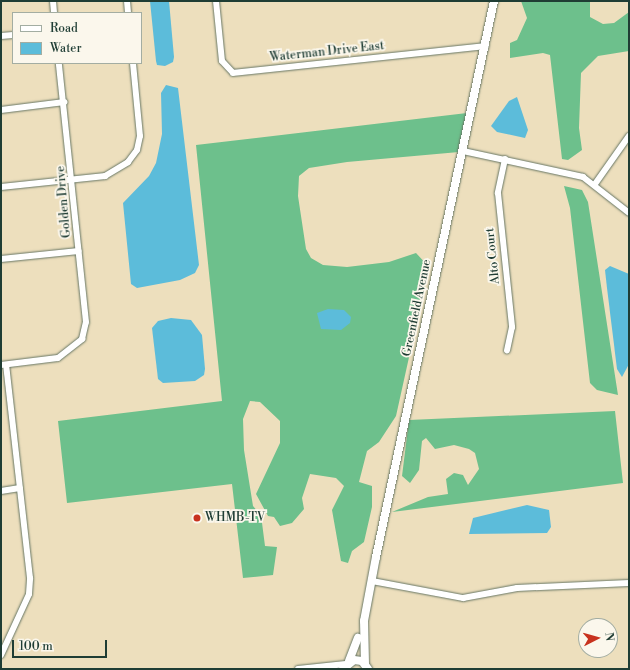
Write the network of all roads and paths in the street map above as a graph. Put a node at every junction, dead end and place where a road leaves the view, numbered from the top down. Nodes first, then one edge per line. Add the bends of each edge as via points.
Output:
1 (53, 1) edge
2 (128, 1) edge
3 (216, 1) edge
4 (494, 1) edge
5 (54, 12) edge
6 (128, 12) edge
7 (12, 35) edge
8 (1, 36) edge
9 (486, 46) junction
10 (59, 64) edge
11 (133, 64) edge
12 (64, 102) junction
13 (1, 110) edge
14 (629, 136) edge
15 (463, 151) junction
16 (504, 159) junction
17 (73, 179) junction
18 (595, 184) junction
19 (1, 187) edge
20 (629, 213) edge
21 (79, 251) junction
22 (1, 259) edge
23 (507, 350) dead end
24 (3, 365) edge
25 (20, 488) junction
26 (1, 490) edge
27 (372, 581) junction
28 (629, 583) edge
29 (364, 621) junction
30 (1, 655) edge
31 (346, 665) edge
32 (366, 666) edge
33 (319, 668) edge
34 (298, 669) edge

1 - 5 street
2 - 6 street
3 - 9 street, Waterman Drive East via 222,61 233,73
4 - 9 main road, Greenfield Avenue
7 - 8 street
9 - 15 main road, Greenfield Avenue
10 - 12 street, Golden Drive
11 - 17 street via 140,136 137,150 117,172
12 - 13 street
12 - 17 street, Golden Drive
14 - 18 street
15 - 16 street
15 - 27 main road, Greenfield Avenue
16 - 18 street via 574,174
16 - 23 street, Alto Court via 498,193 512,327
17 - 19 street
17 - 21 street, Golden Drive
18 - 20 street
21 - 22 street
21 - 24 street, Golden Drive via 86,322 82,339 58,358
24 - 25 street
25 - 26 street
25 - 30 street via 30,578 29,594
27 - 28 street via 470,598 517,588
27 - 29 main road, Greenfield Avenue
29 - 31 main road, Greenfield Avenue
29 - 32 main road, Greenfield Avenue
31 - 32 main road
31 - 33 street
33 - 34 street

